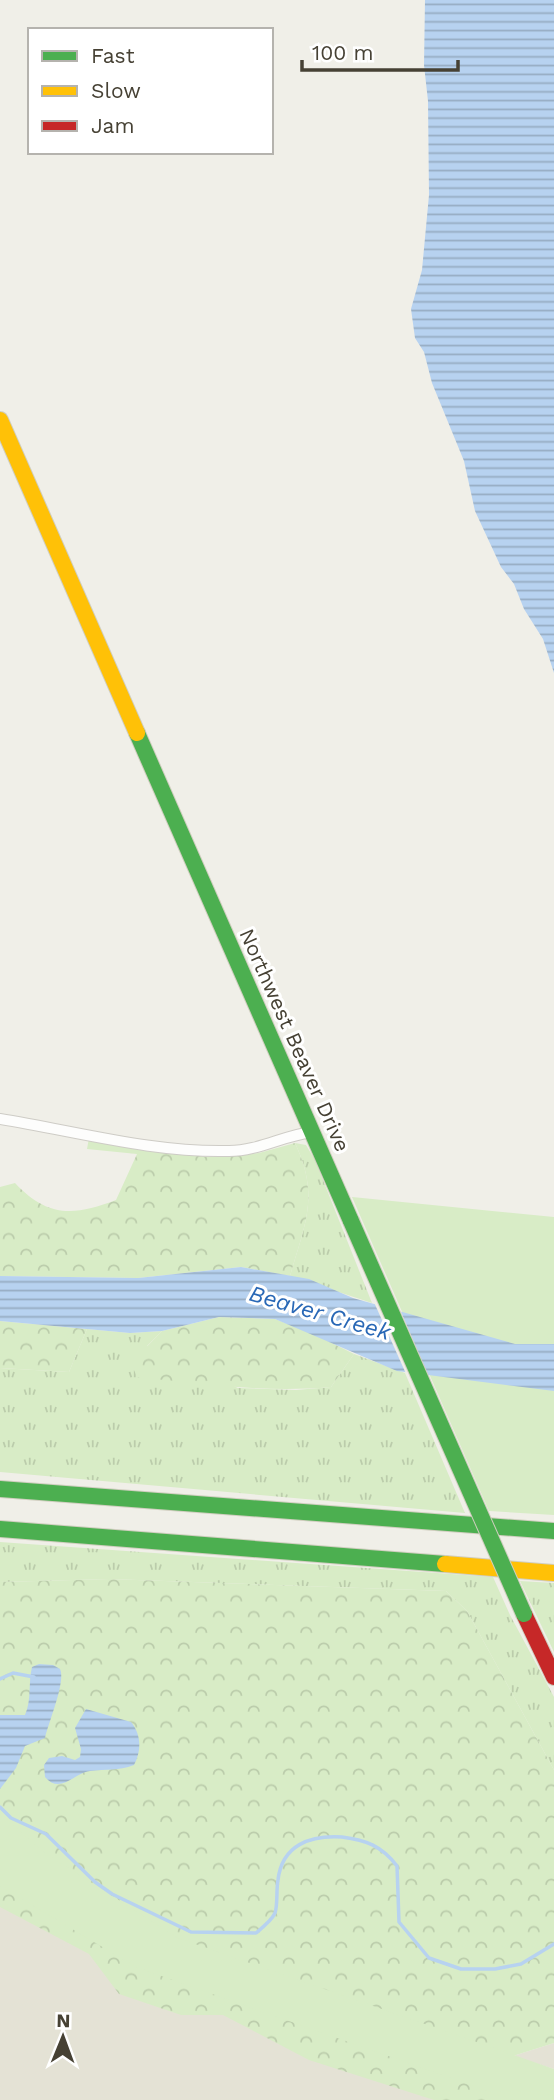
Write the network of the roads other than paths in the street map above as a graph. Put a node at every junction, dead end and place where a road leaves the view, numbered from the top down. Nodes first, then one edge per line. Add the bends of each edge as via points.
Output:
1 (0, 420) edge
2 (0, 1119) edge
3 (313, 1132) junction
4 (0, 1489) edge
5 (0, 1529) edge
6 (554, 1531) edge
7 (554, 1573) edge
8 (554, 1677) edge

1 - 3 main road, Northwest Beaver Drive
2 - 3 street via 125,1141 228,1151
3 - 8 main road, Northwest Beaver Drive, bridge
4 - 6 main road
5 - 7 main road

